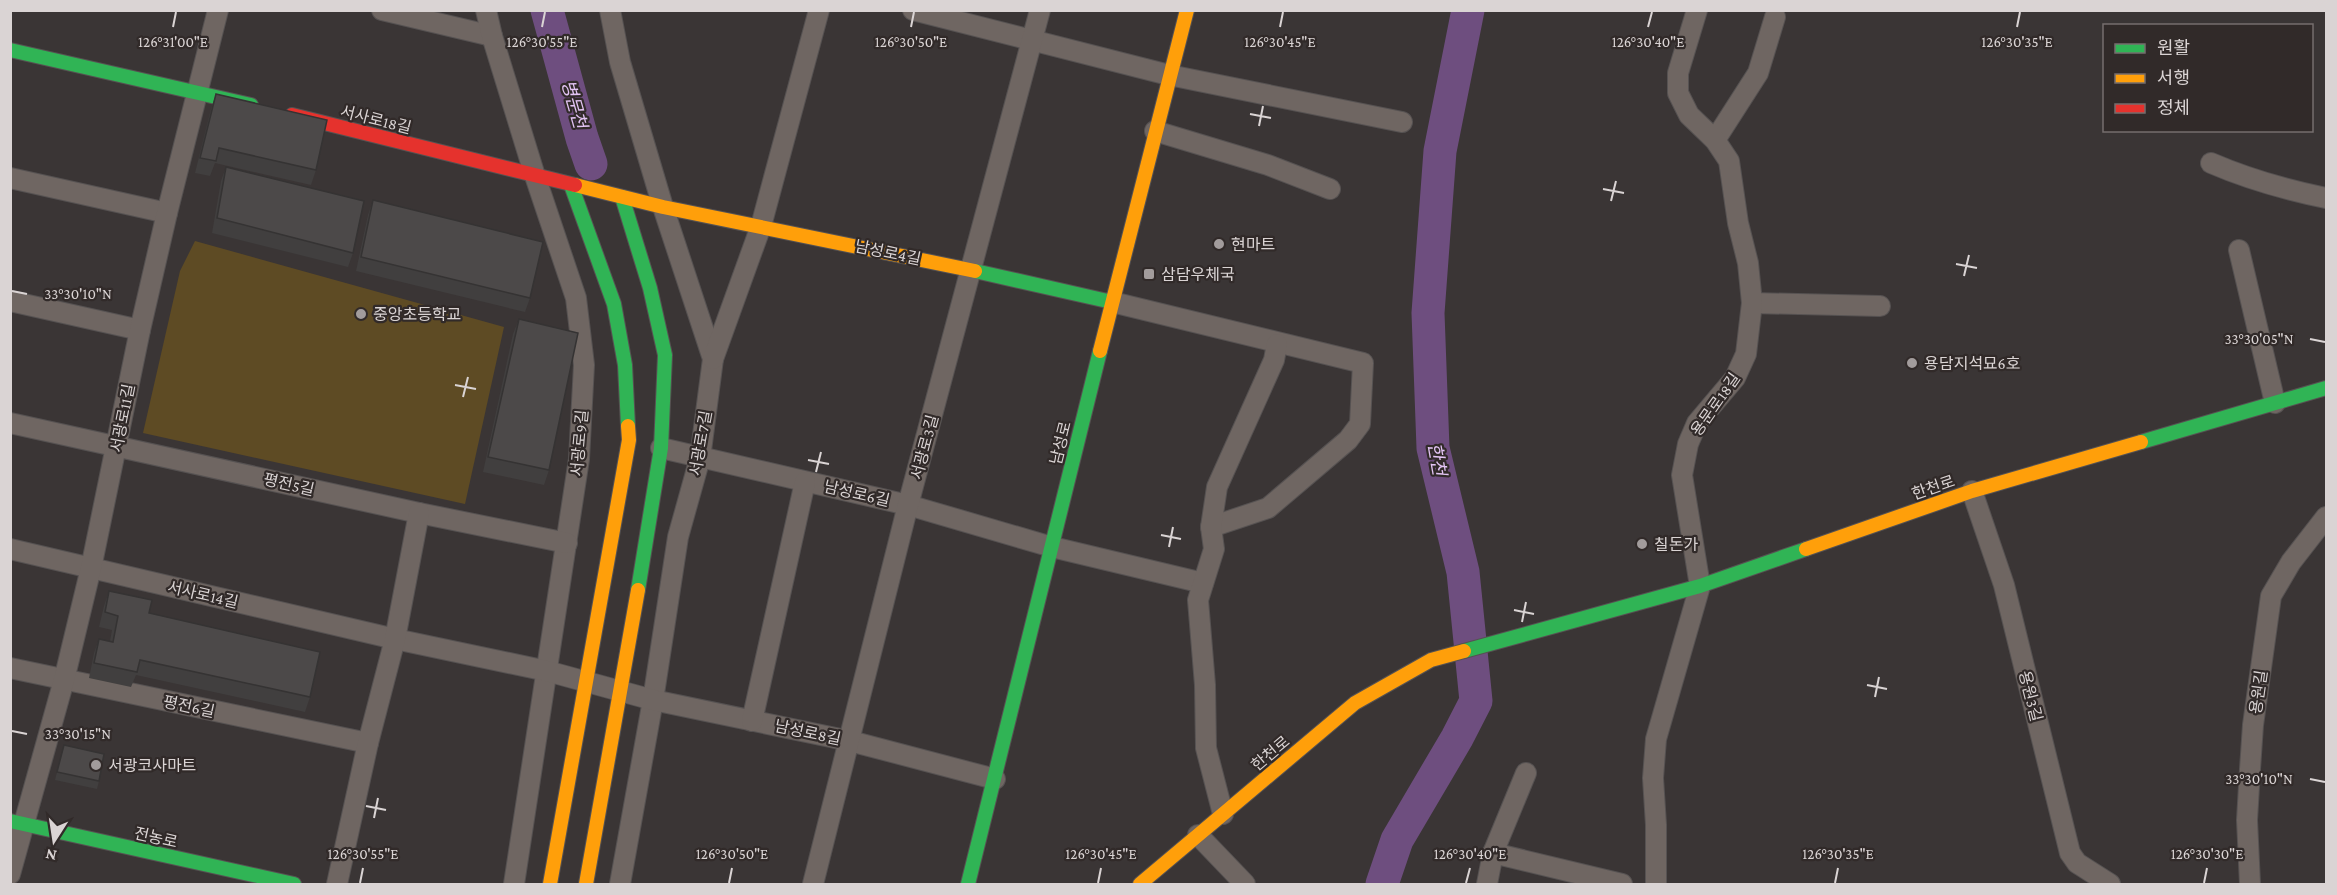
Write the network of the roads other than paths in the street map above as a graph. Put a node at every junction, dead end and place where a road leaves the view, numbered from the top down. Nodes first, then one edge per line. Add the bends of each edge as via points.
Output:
1 (218, 10) edge
2 (382, 10) edge
3 (486, 10) edge
4 (610, 10) edge
5 (819, 10) edge
6 (913, 10) edge
7 (1040, 10) edge
8 (1187, 10) edge
9 (1697, 10) edge
10 (1775, 17) dead end
11 (492, 36) junction
12 (1033, 40) junction
13 (10, 50) edge
14 (1169, 75) junction
15 (198, 92) junction
16 (1402, 122) dead end
17 (1155, 131) junction
18 (1715, 140) junction
19 (2211, 163) dead end
20 (536, 176) junction
21 (10, 178) edge
22 (571, 185) junction
23 (1330, 189) dead end
24 (622, 197) junction
25 (2326, 198) edge
26 (663, 207) junction
27 (167, 213) junction
28 (761, 226) junction
29 (2239, 250) dead end
30 (972, 270) junction
31 (10, 301) edge
32 (1112, 302) junction
33 (1752, 303) junction
34 (1880, 306) dead end
35 (140, 330) junction
36 (1277, 344) junction
37 (713, 359) junction
38 (2326, 388) edge
39 (2275, 403) junction
40 (10, 423) edge
41 (117, 446) junction
42 (661, 447) junction
43 (700, 458) junction
44 (805, 482) junction
45 (1972, 491) junction
46 (908, 505) junction
47 (419, 513) junction
48 (2326, 517) edge
49 (1211, 527) junction
50 (567, 543) junction
51 (1052, 547) junction
52 (10, 549) edge
53 (91, 568) junction
54 (1203, 583) junction
55 (1700, 586) junction
56 (395, 639) junction
57 (10, 668) edge
58 (547, 671) junction
59 (64, 680) junction
60 (586, 682) junction
61 (621, 690) junction
62 (652, 700) junction
63 (752, 721) junction
64 (850, 741) junction
65 (368, 743) junction
66 (1526, 773) dead end
67 (995, 779) junction
68 (1222, 814) junction
69 (18, 823) edge
70 (1198, 835) junction
71 (1493, 853) junction
72 (10, 873) edge
73 (294, 885) edge
74 (337, 885) edge
75 (514, 885) edge
76 (550, 885) edge
77 (586, 885) edge
78 (620, 885) edge
79 (813, 885) edge
80 (968, 885) edge
81 (1140, 885) edge
82 (1245, 885) edge
83 (1487, 885) edge
84 (1622, 885) edge
85 (1656, 885) edge
86 (2110, 885) edge
87 (2250, 885) edge

1 - 15 street, 서광로11길
2 - 11 street
3 - 11 street, 서광로9길
4 - 26 street, 서광로7길 via 620,62
5 - 28 street
6 - 12 street
7 - 12 street, 서광로3길
8 - 14 street, 남성로
9 - 18 street, 용문로18길 via 1678,73 1678,93 1689,115
10 - 18 street via 1758,73
11 - 20 street, 서광로9길
12 - 14 street
12 - 30 street, 서광로3길
13 - 15 street, 서사로18길
14 - 16 street
14 - 17 street, 남성로
15 - 20 street, 서사로18길
15 - 27 street, 서광로11길
17 - 23 street via 1268,165
17 - 32 street, 남성로
18 - 33 street, 용문로18길 via 1729,160
19 - 25 street via 2238,175
20 - 22 street, 서사로18길
20 - 50 street, 서광로9길 via 576,298 584,365 579,459
21 - 27 street
22 - 24 street, 서사로18길
22 - 60 street via 615,304 625,365 629,440
24 - 26 street, 서사로18길
24 - 42 street via 650,288 665,355
26 - 28 street, 남성로4길
26 - 37 street, 서광로7길
27 - 35 street, 서광로11길
28 - 30 street, 남성로4길
28 - 37 street
29 - 39 street
30 - 32 street, 남성로4길
30 - 46 street, 서광로3길
31 - 35 street
32 - 36 street
32 - 51 street, 남성로
33 - 34 street
33 - 55 street, 용문로18길 via 1746,354 1735,378 1697,423 1682,476
35 - 41 street, 서광로11길
36 - 49 street via 1274,360 1217,487
36 - 49 street via 1363,363 1360,424 1348,440 1268,508
37 - 43 street, 서광로7길
38 - 39 street, 한천로
39 - 45 street, 한천로
40 - 41 street, 평전5길
41 - 47 street, 평전5길
41 - 53 street, 서광로11길
42 - 43 street, 남성로6길
42 - 61 street
43 - 44 street, 남성로6길
43 - 62 street, 서광로7길 via 678,537
44 - 46 street, 남성로6길
44 - 63 street
45 - 55 street, 한천로
45 - 86 street, 용원3길 via 2004,585 2070,853 2077,863
46 - 51 street, 남성로6길
46 - 64 street, 서광로3길
47 - 50 street, 평전5길
47 - 56 street
48 - 87 street, 용원길 via 2291,562 2271,596 2253,725 2247,820
49 - 54 street via 1214,549
50 - 58 street, 서광로9길
51 - 54 street, 남성로6길
51 - 67 street, 남성로
52 - 53 street, 서사로14길
53 - 56 street, 서사로14길
53 - 59 street, 서광로11길
54 - 68 street via 1198,600 1206,748
55 - 68 street, 한천로 via 1431,660 1355,704
55 - 85 street, 용문로18길 via 1656,739
56 - 58 street, 서사로14길
56 - 65 street
57 - 59 street, 평전6길
58 - 60 street, 서사로14길
58 - 75 street, 서광로9길
59 - 65 street, 평전6길
59 - 69 street, 서광로11길
60 - 61 street, 서사로14길
60 - 76 street
61 - 62 street, 남성로8길
61 - 77 street
62 - 63 street, 남성로8길
62 - 78 street, 서광로7길
63 - 64 street, 남성로8길
64 - 67 street, 남성로8길
64 - 79 street, 서광로3길
65 - 74 street
66 - 71 street
67 - 80 street, 남성로
68 - 70 street, 한천로
69 - 72 street, 서광로11길
69 - 73 street, 전농로
70 - 81 street, 한천로
70 - 82 street
71 - 83 street
71 - 84 street

